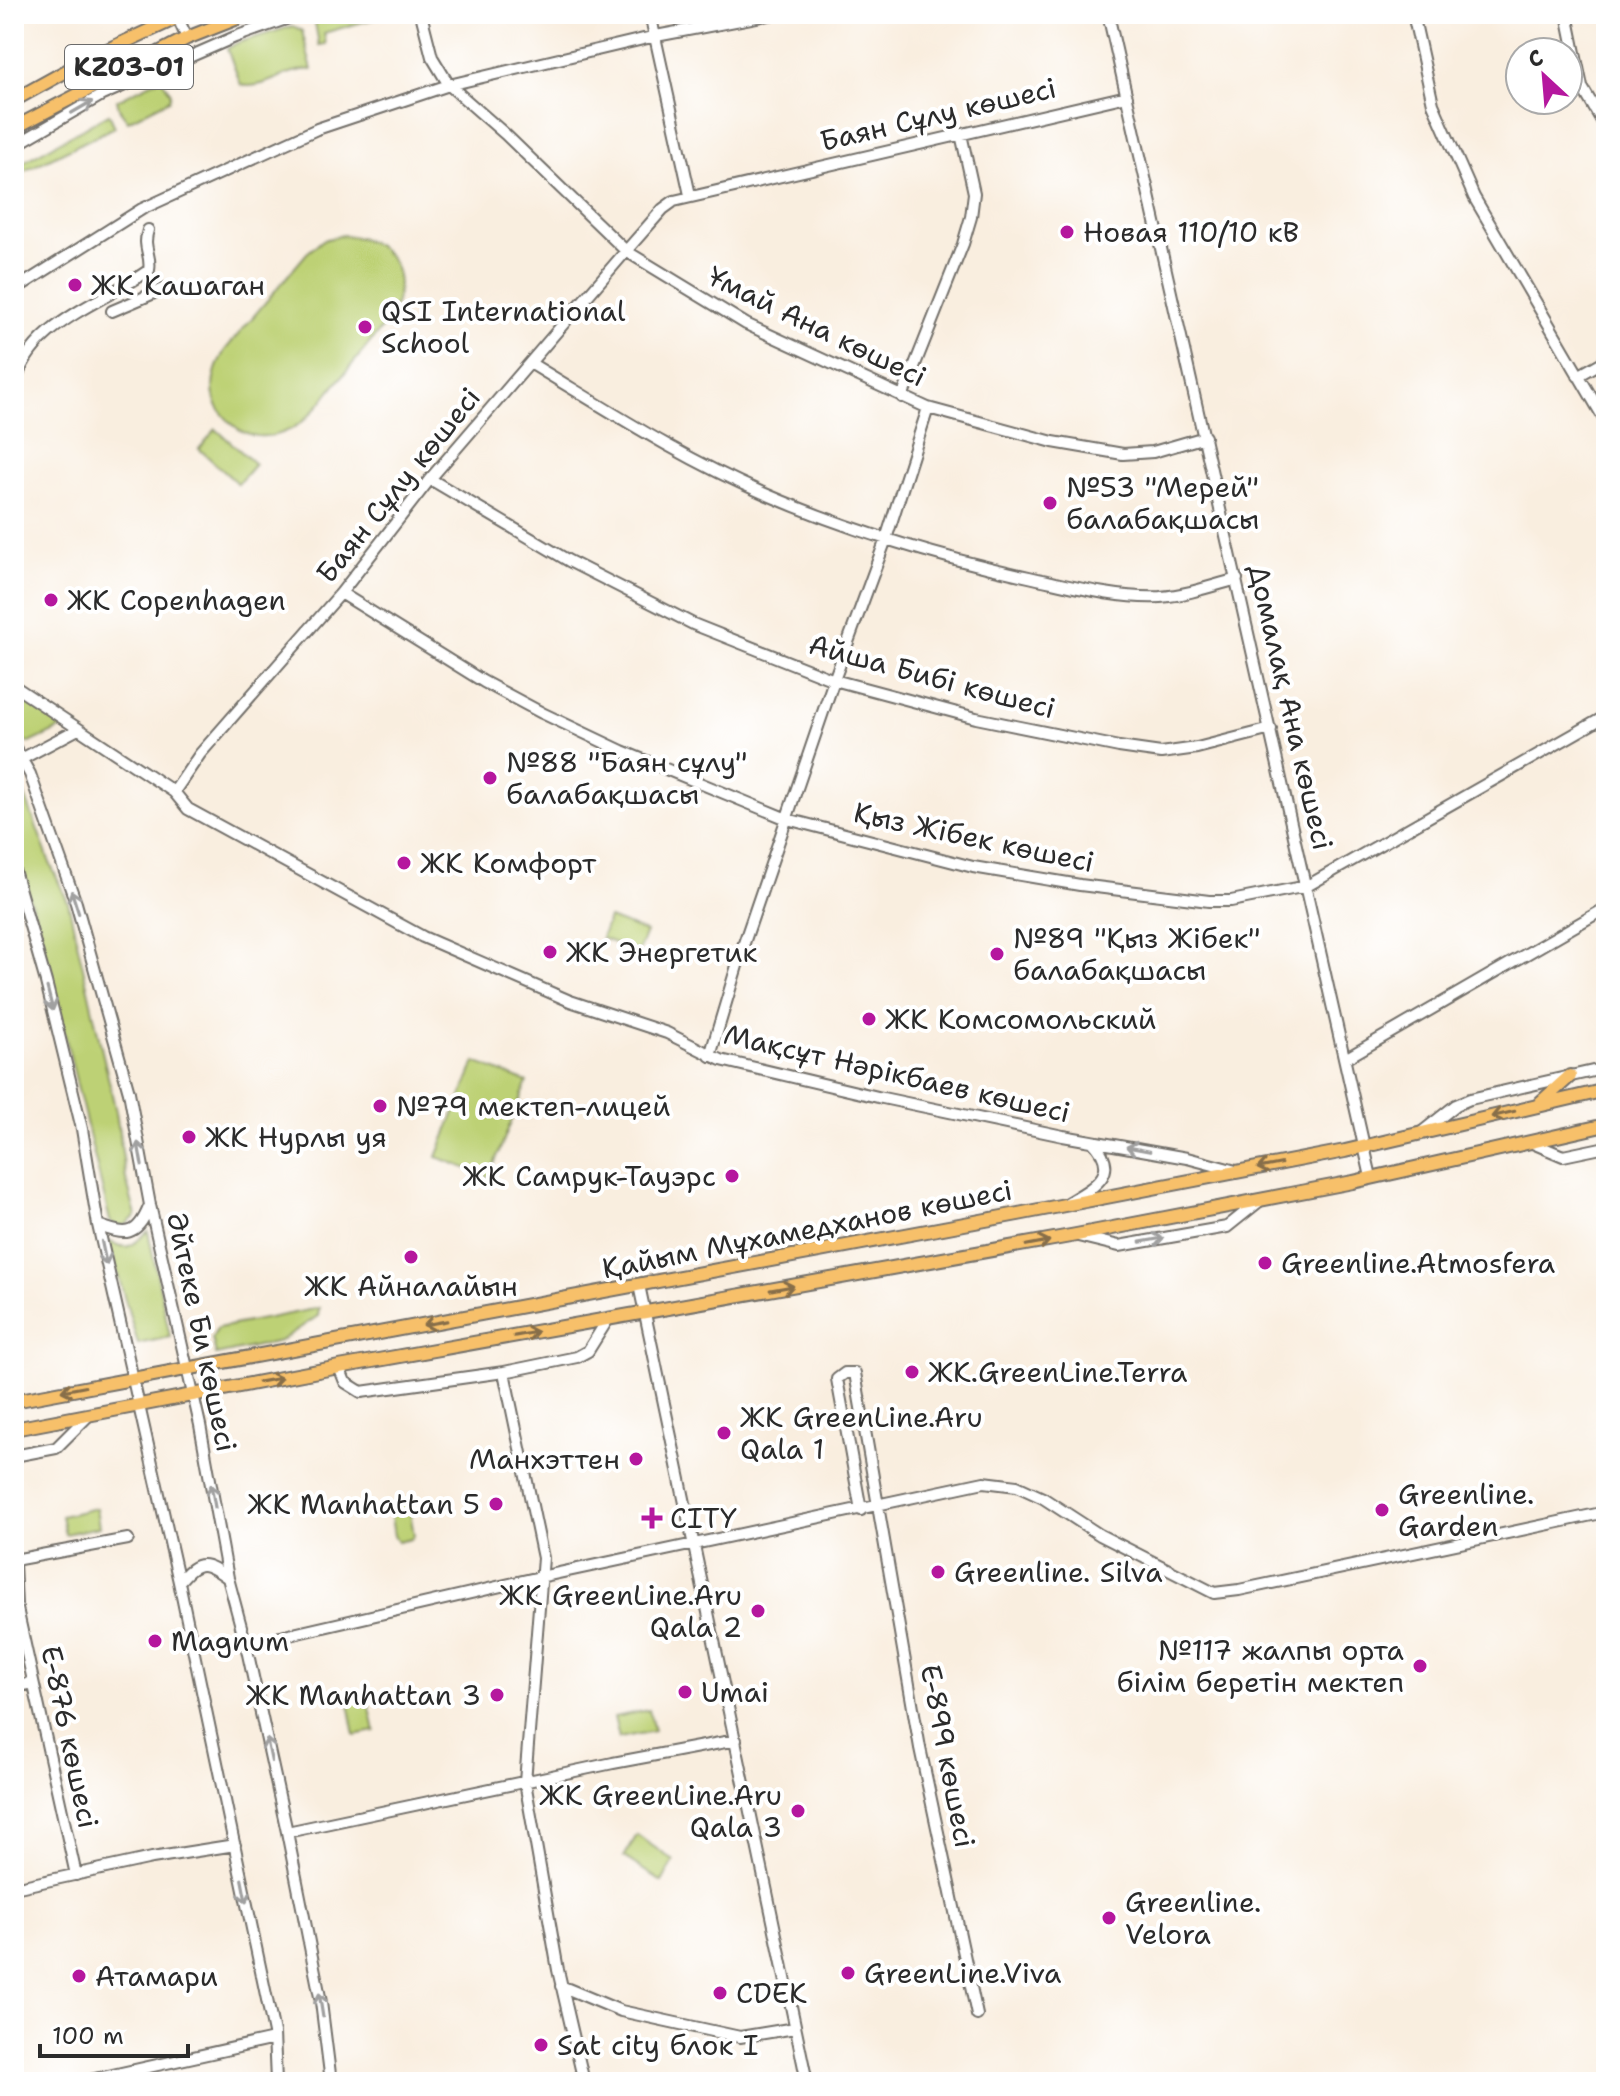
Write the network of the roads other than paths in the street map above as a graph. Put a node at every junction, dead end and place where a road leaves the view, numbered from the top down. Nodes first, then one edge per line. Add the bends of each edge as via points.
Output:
1 (248, 14) edge
2 (300, 14) edge
3 (650, 14) edge
4 (773, 14) edge
5 (1108, 14) edge
6 (1413, 14) edge
7 (1567, 14) edge
8 (180, 15) edge
9 (424, 16) edge
10 (656, 36) junction
11 (187, 38) junction
12 (449, 85) junction
13 (1127, 96) junction
14 (14, 100) edge
15 (14, 128) edge
16 (1606, 128) edge
17 (961, 134) junction
18 (14, 146) edge
19 (690, 195) junction
20 (148, 230) dead end
21 (626, 251) junction
22 (166, 288) dead end
23 (14, 290) edge
24 (112, 311) dead end
25 (1606, 360) edge
26 (530, 363) junction
27 (1578, 376) junction
28 (14, 388) edge
29 (902, 397) junction
30 (928, 408) junction
31 (1606, 422) edge
32 (1205, 437) junction
33 (430, 479) junction
34 (886, 539) junction
35 (1237, 579) junction
36 (341, 593) junction
37 (834, 680) junction
38 (14, 686) edge
39 (1606, 716) edge
40 (78, 729) junction
41 (1271, 729) junction
42 (14, 746) edge
43 (18, 761) edge
44 (174, 792) junction
45 (787, 819) junction
46 (14, 870) edge
47 (1307, 886) junction
48 (1606, 908) edge
49 (710, 1056) junction
50 (1345, 1059) junction
51 (1606, 1068) edge
52 (1570, 1076) junction
53 (1606, 1090) edge
54 (1537, 1106) junction
55 (1606, 1125) edge
56 (1419, 1134) junction
57 (1092, 1141) junction
58 (1530, 1142) junction
59 (1365, 1147) junction
60 (1606, 1147) edge
61 (1238, 1172) junction
62 (1371, 1177) junction
63 (1262, 1199) junction
64 (150, 1205) junction
65 (1061, 1206) junction
66 (98, 1225) junction
67 (1076, 1235) junction
68 (639, 1285) junction
69 (645, 1313) junction
70 (608, 1319) junction
71 (339, 1367) junction
72 (187, 1368) junction
73 (504, 1372) junction
74 (133, 1378) junction
75 (193, 1394) junction
76 (14, 1401) edge
77 (139, 1404) junction
78 (90, 1414) junction
79 (14, 1429) edge
80 (14, 1456) edge
81 (877, 1505) junction
82 (861, 1510) junction
83 (1606, 1512) edge
84 (128, 1539) dead end
85 (694, 1544) junction
86 (14, 1561) edge
87 (540, 1577) junction
88 (228, 1578) junction
89 (179, 1582) junction
90 (246, 1645) junction
91 (33, 1683) junction
92 (14, 1687) edge
93 (736, 1740) junction
94 (525, 1782) junction
95 (287, 1832) junction
96 (235, 1845) junction
97 (76, 1875) junction
98 (14, 1888) edge
99 (561, 1986) junction
100 (977, 2015) dead end
101 (795, 2028) junction
102 (274, 2039) junction
103 (81, 2082) edge
104 (276, 2082) edge
105 (331, 2082) edge
106 (584, 2082) edge
107 (807, 2082) edge

1 - 11 main road, KZ03-01
18 -> 2 street via 102,95
3 - 10 street
4 - 10 street
5 - 13 street, Домалақ Ана көшесі
6 - 27 street via 1433,104 1474,197
7 - 16 street via 1582,87
8 - 11 street
8 - 14 main road, KZ03-01
9 - 12 street, Ұмай Ана көшесі via 432,57
10 - 12 street
10 - 19 street
11 - 15 main road, KZ03-01
12 - 21 street, Ұмай Ана көшесі
12 - 23 street via 317,129 142,209
13 - 17 street, Баян Сұлу көшесі
13 - 32 street, Домалақ Ана көшесі
17 - 19 street, Баян Сұлу көшесі
17 - 29 street via 974,193 971,217
19 - 21 street, Баян Сұлу көшесі via 663,209
20 - 28 street via 149,270 70,315 38,342
21 - 26 street, Баян Сұлу көшесі
21 - 29 street, Ұмай Ана көшесі via 746,324
22 - 24 street
25 - 27 street
26 - 33 street, Баян Сұлу көшесі
26 - 34 street via 760,492
27 - 31 street
29 - 30 street, Ұмай Ана көшесі
30 - 32 street, Ұмай Ана көшесі via 1053,442 1123,454 1153,452
30 - 34 street
32 - 35 street, Домалақ Ана көшесі
33 - 36 street, Баян Сұлу көшесі
33 - 37 street, Айша Бибі көшесі via 569,561 693,624
34 - 35 street via 986,567 1130,596 1187,593
34 - 37 street
35 - 41 street, Домалақ Ана көшесі
36 - 44 street, Баян Сұлу көшесі via 200,754
36 - 45 street, Қыз Жібек көшесі via 542,713
37 - 41 street, Айша Бибі көшесі via 976,718 1161,753
37 - 45 street
38 - 40 street, Мақсұт Нәрікбаев көшесі
39 - 47 street, Қыз Жібек көшесі
40 - 43 street
40 - 44 street, Мақсұт Нәрікбаев көшесі
41 - 47 street, Домалақ Ана көшесі
42 - 43 street, Әйтеке Би көшесі
64 -> 43 street, Әйтеке Би көшесі via 129,1092 76,903 30,774
44 - 49 street, Мақсұт Нәрікбаев көшесі via 188,809 423,937 570,1001 667,1033
45 - 47 street, Қыз Жібек көшесі via 973,867 1080,885 1231,901
45 - 49 street
46 -> 66 street via 82,1129
47 - 50 street, Домалақ Ана көшесі
48 - 50 street
49 - 57 street, Мақсұт Нәрікбаев көшесі
50 - 59 street, Домалақ Ана көшесі
51 - 52 street
52 - 54 main road
52 - 56 street via 1470,1099
53 - 54 main road, Қайым Мұхамедханов көшесі
54 -> 56 main road, Қайым Мұхамедханов көшесі
55 - 58 main road, Қайым Мұхамедханов көшесі
56 - 59 main road, Қайым Мұхамедханов көшесі
61 -> 57 street, Мақсұт Нәрікбаев көшесі
57 - 65 street via 1103,1152 1105,1169 1099,1184
58 - 60 street via 1563,1156
58 - 62 main road, Қайым Мұхамедханов көшесі
59 -> 61 main road, Қайым Мұхамедханов көшесі
59 - 62 street, Домалақ Ана көшесі
61 - 65 main road, Қайым Мұхамедханов көшесі
62 - 63 main road, Қайым Мұхамедханов көшесі
63 - 67 main road, Қайым Мұхамедханов көшесі
67 -> 63 street via 1119,1246 1227,1227
64 - 66 street via 138,1226 126,1233
64 - 72 street, Әйтеке Би көшесі
65 - 68 main road, Қайым Мұхамедханов көшесі
66 -> 74 street
69 -> 67 main road, Қайым Мұхамедханов көшесі
68 - 69 street
68 -> 72 main road, Қайым Мұхамедханов көшесі
69 - 70 main road, Қайым Мұхамедханов көшесі
69 - 85 street
71 -> 70 main road, Қайым Мұхамедханов көшесі
70 - 73 street via 588,1351 577,1357
71 - 73 street via 345,1382 361,1392
75 -> 71 main road, Қайым Мұхамедханов көшесі
72 - 74 main road, Қайым Мұхамедханов көшесі
72 - 75 street, Әйтеке Би көшесі
73 - 87 street via 543,1558
74 -> 76 main road, Қайым Мұхамедханов көшесі
74 - 77 street
75 - 77 main road, Қайым Мұхамедханов көшесі
88 -> 75 street, Әйтеке Би көшесі
77 - 78 main road, Қайым Мұхамедханов көшесі
77 - 89 street
78 - 79 main road, Қайым Мұхамедханов көшесі
78 - 80 street via 56,1448
81 - 82 street
81 - 82 street, Е-899 көшесі via 855,1373 845,1373 837,1379
81 - 83 street via 984,1482 1017,1486 1214,1593
81 - 100 street, Е-899 көшесі via 920,1748
82 - 85 street
84 - 86 street
85 - 87 street
85 - 93 street
86 - 91 street, Е-876 көшесі via 16,1604
87 - 90 street
87 - 94 street
88 - 89 street via 199,1565
88 - 90 street, Әйтеке Би көшесі
89 - 96 street
95 -> 90 street, Әйтеке Би көшесі
91 - 92 street
91 - 97 street, Е-876 көшесі
93 - 94 street
93 - 101 street
94 - 95 street
94 - 99 street
105 -> 95 street, Әйтеке Би көшесі via 321,2002
96 - 97 street
96 -> 102 street
97 - 98 street
99 - 101 street via 621,2011 740,2037
99 - 106 street
101 - 107 street
102 - 103 street
102 - 104 street

